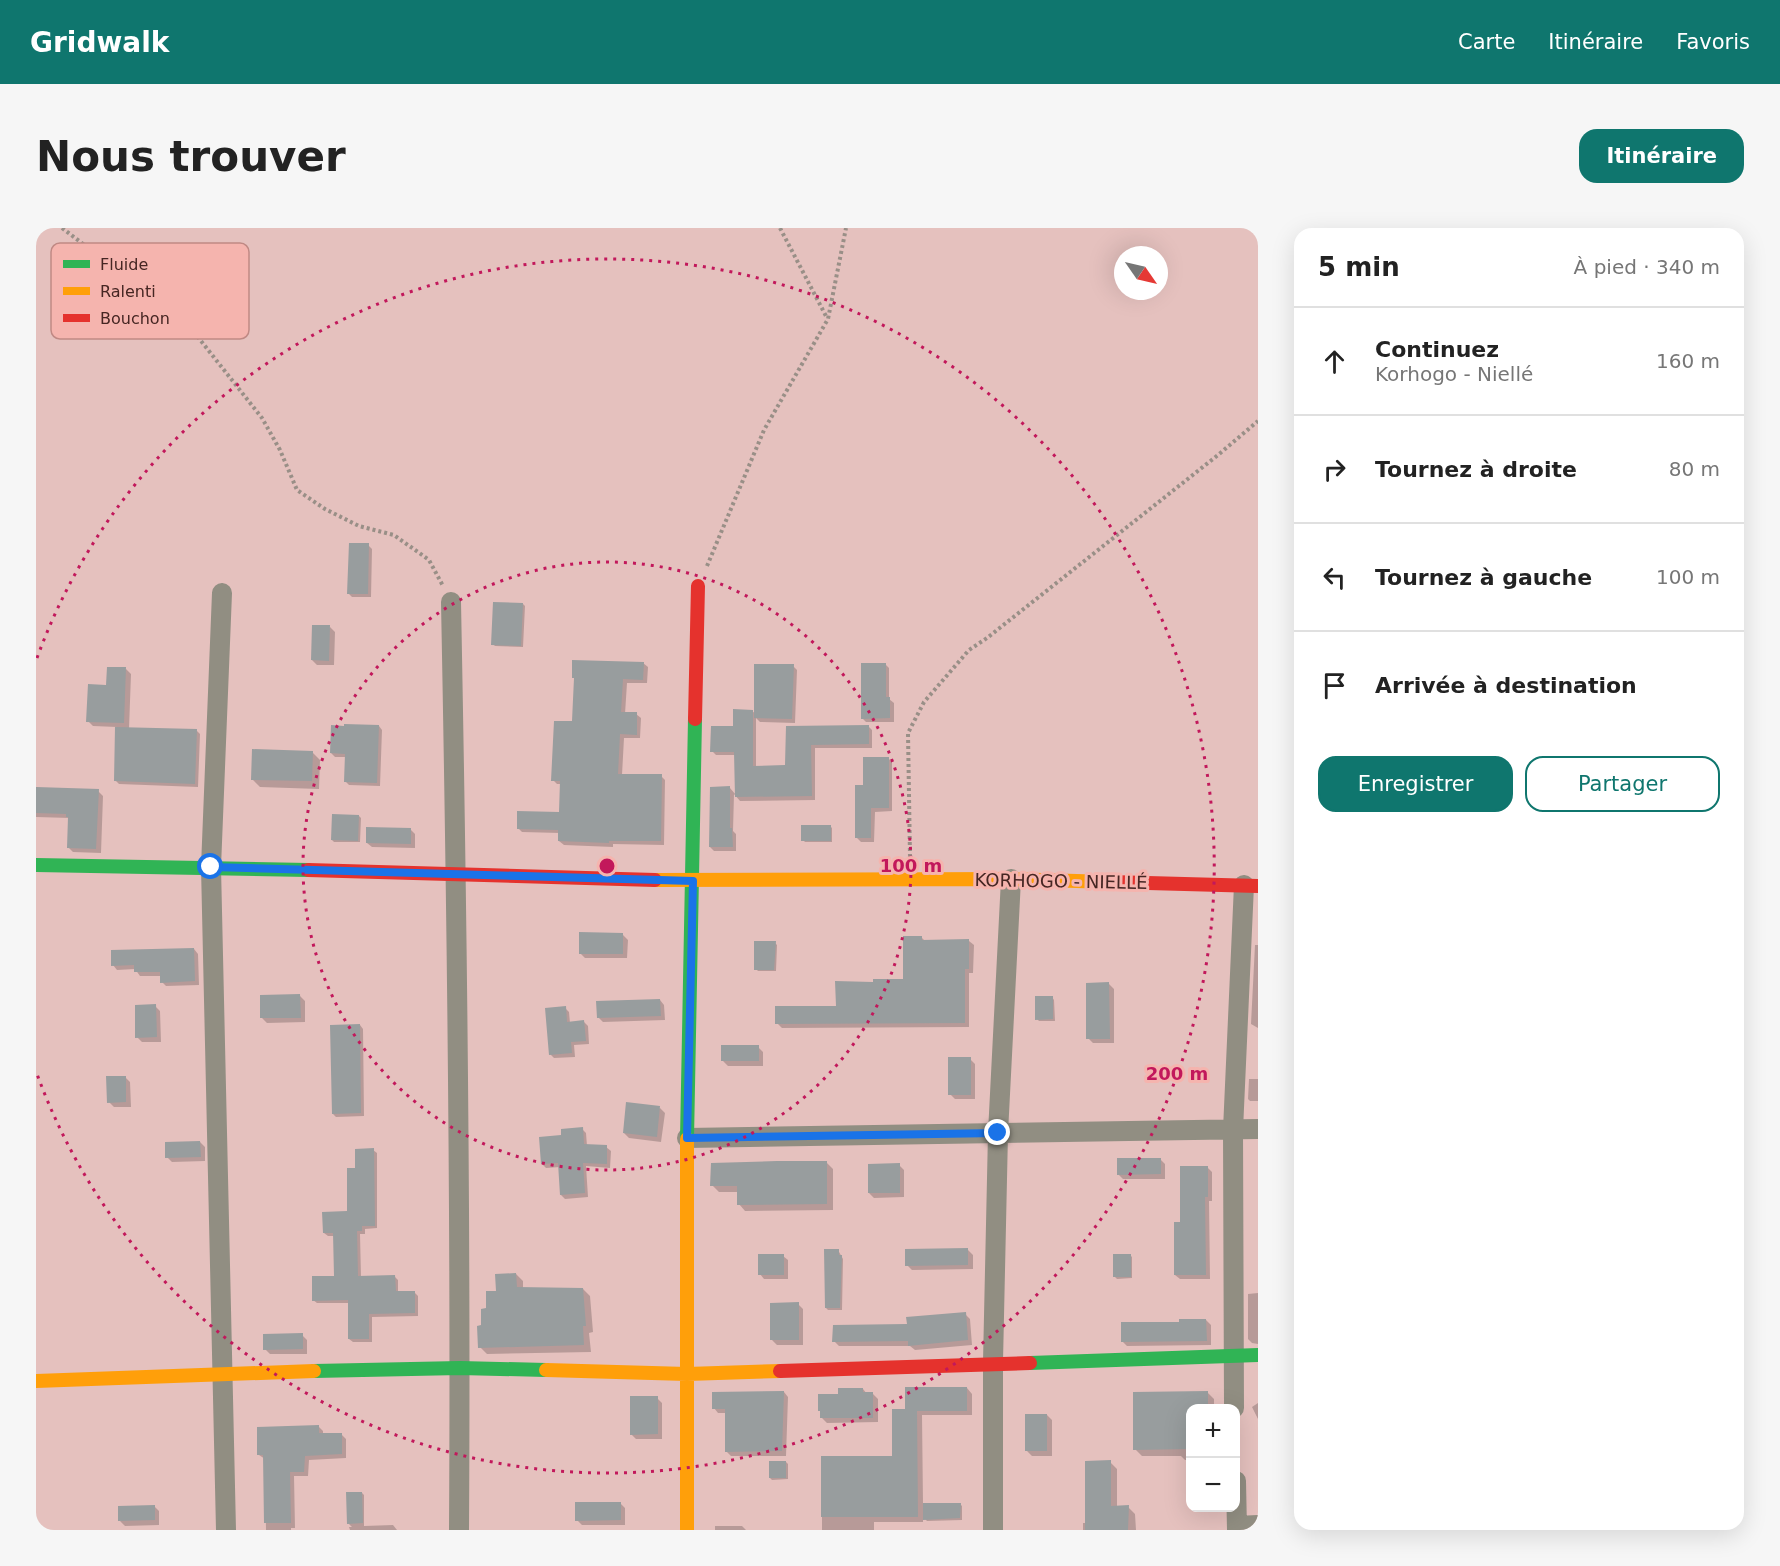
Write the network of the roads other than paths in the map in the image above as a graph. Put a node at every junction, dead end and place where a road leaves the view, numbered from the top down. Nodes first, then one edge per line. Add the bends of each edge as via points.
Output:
1 (698, 586) road end
2 (222, 593) dead end
3 (452, 602) road end
4 (36, 865) edge
5 (211, 867) junction
6 (456, 873) junction
7 (1011, 879) junction
8 (693, 881) junction
9 (1251, 886) edge
10 (1258, 1129) edge
11 (1233, 1130) junction
12 (998, 1133) junction
13 (687, 1138) junction
14 (1232, 1355) junction
15 (1258, 1355) edge
16 (993, 1362) junction
17 (460, 1368) junction
18 (223, 1373) junction
19 (687, 1374) junction
20 (36, 1382) edge
21 (1234, 1404) edge
22 (1237, 1512) edge
23 (1258, 1525) edge
24 (1237, 1528) edge
25 (226, 1530) edge
26 (459, 1530) edge
27 (687, 1530) edge
28 (993, 1530) edge

1 - 8 street
2 - 5 street
3 - 6 street
4 - 5 street, KORHOGO - NIELLÉ
5 - 6 street, KORHOGO - NIELLÉ
5 - 18 street
6 - 8 street, KORHOGO - NIELLÉ
6 - 17 street
7 - 8 street, KORHOGO - NIELLÉ
7 - 9 street, KORHOGO - NIELLÉ
7 - 12 street
8 - 13 street
9 - 11 street
10 - 11 street
11 - 12 street
11 - 14 street
12 - 13 street
12 - 16 street
13 - 19 street
14 - 15 street
14 - 16 street
14 - 21 street
16 - 19 street
16 - 28 street
17 - 18 street
17 - 19 street
17 - 26 street
18 - 20 street
18 - 25 street
19 - 27 street
22 - 24 street
23 - 24 street

